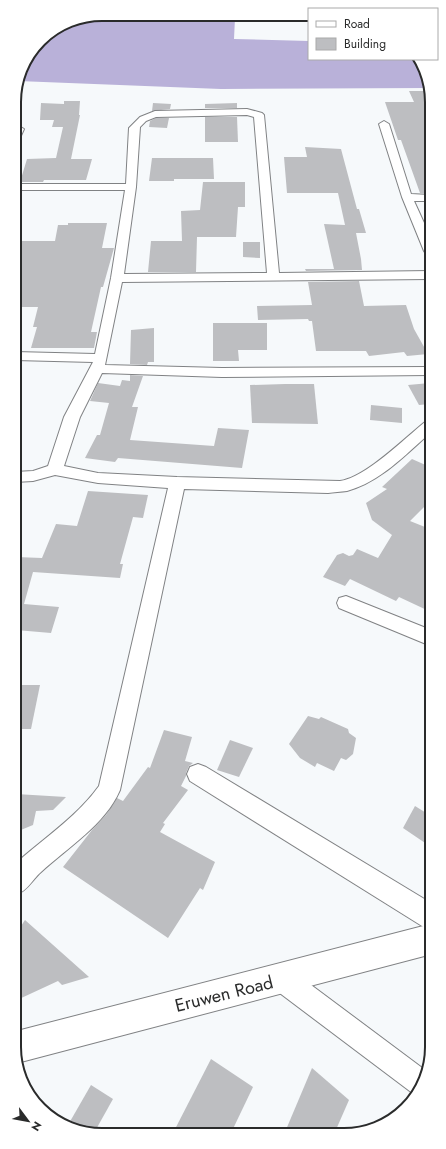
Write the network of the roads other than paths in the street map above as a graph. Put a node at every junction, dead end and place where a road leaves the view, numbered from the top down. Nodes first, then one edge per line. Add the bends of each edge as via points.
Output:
1 (384, 124) dead end
2 (21, 187) edge
3 (131, 187) junction
4 (407, 197) junction
5 (425, 198) edge
6 (425, 239) edge
7 (273, 276) junction
8 (425, 276) edge
9 (117, 278) junction
10 (21, 357) edge
11 (99, 364) junction
12 (425, 371) edge
13 (425, 429) edge
14 (55, 470) junction
15 (21, 477) edge
16 (177, 483) junction
17 (346, 603) dead end
18 (425, 636) edge
19 (198, 774) dead end
20 (21, 877) edge
21 (425, 913) edge
22 (425, 941) edge
23 (282, 979) junction
24 (21, 1046) edge
25 (417, 1081) edge

1 - 4 street
2 - 3 street
3 - 7 street via 134,128 144,117 155,114 247,112 260,116
3 - 9 street
4 - 5 street
4 - 6 street
7 - 8 street
7 - 9 street
9 - 11 street
10 - 11 street
11 - 12 street via 156,372
11 - 14 street via 72,417
13 - 16 street via 373,472 347,485 328,487
14 - 15 street
14 - 16 street via 98,478
16 - 20 street via 109,790 100,803
17 - 18 street
19 - 21 street
22 - 23 street, Eruwen Road
23 - 24 street, Eruwen Road
23 - 25 street

